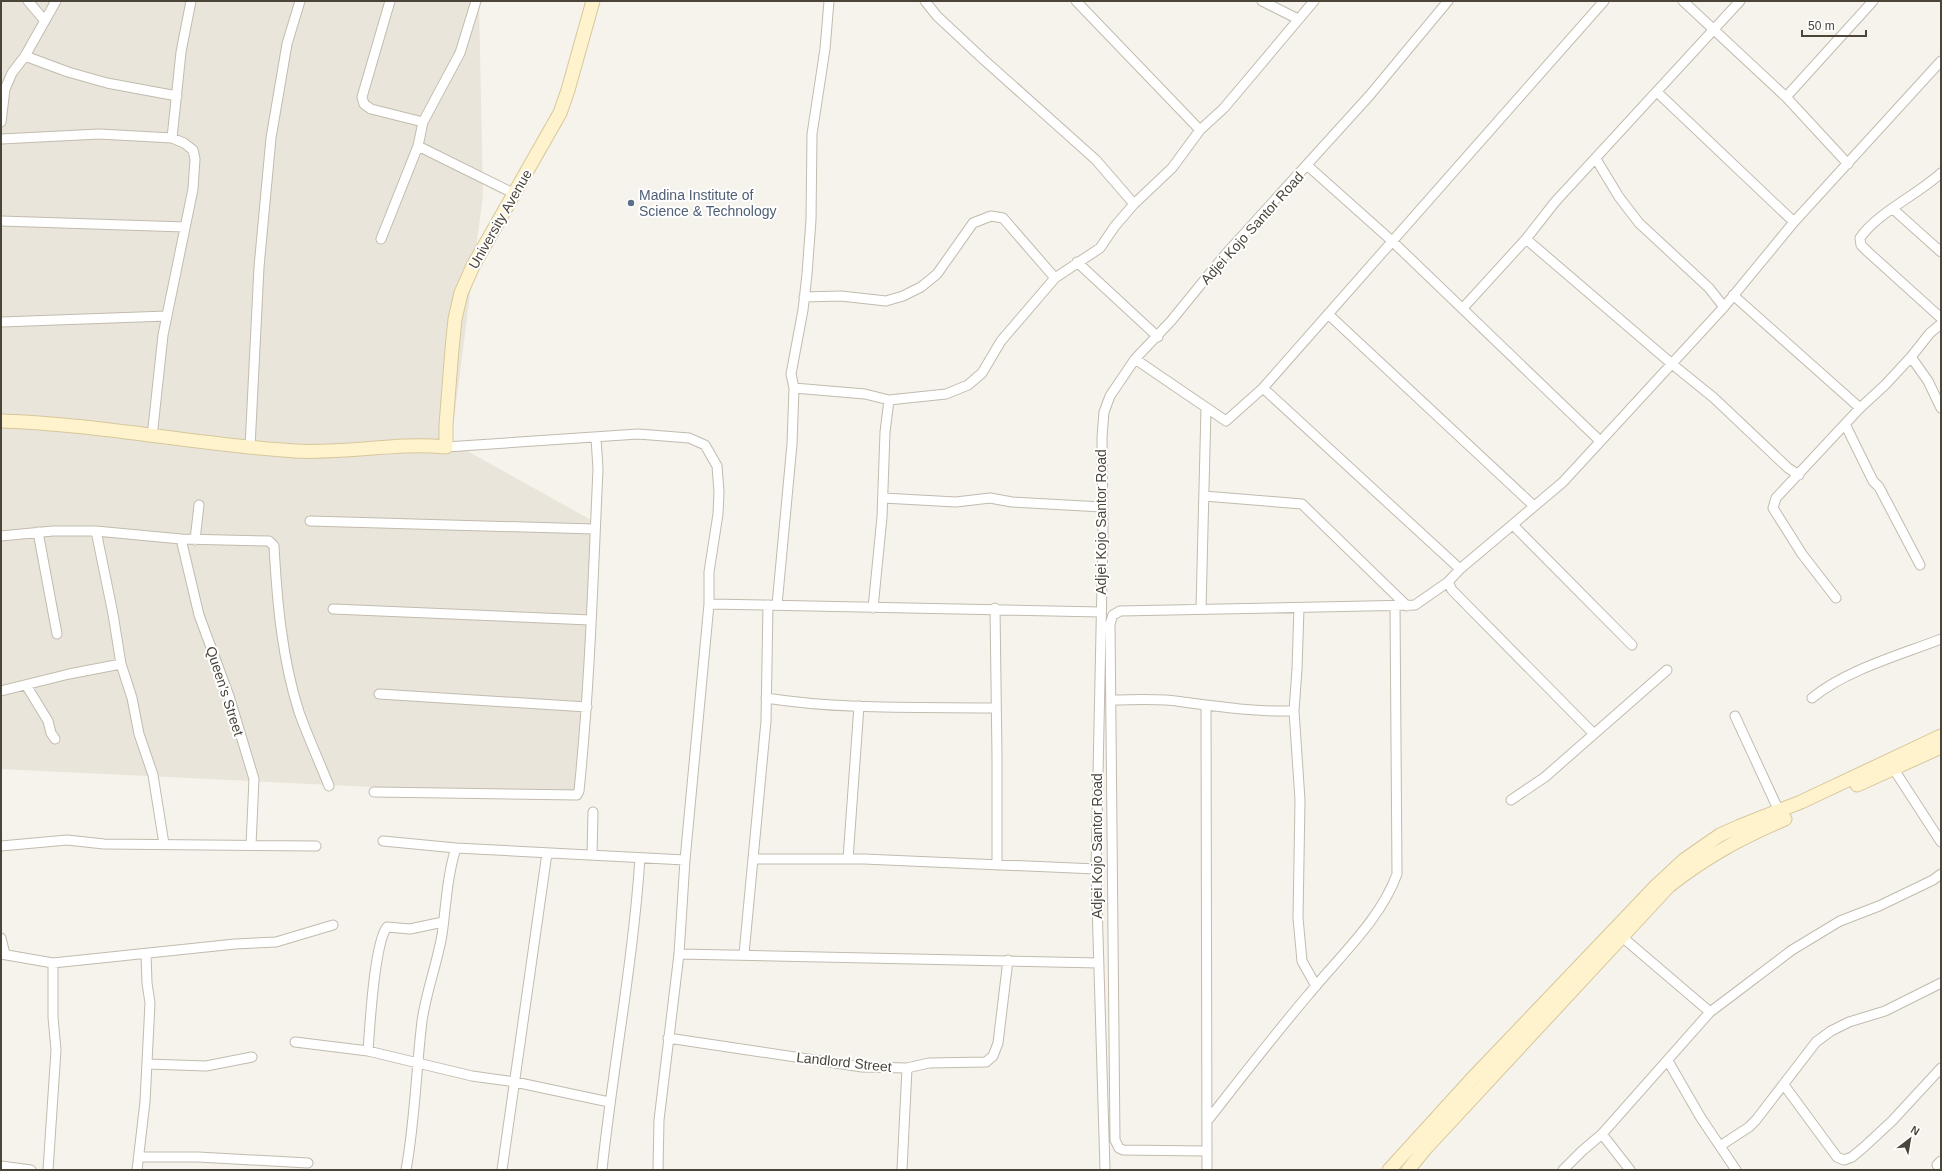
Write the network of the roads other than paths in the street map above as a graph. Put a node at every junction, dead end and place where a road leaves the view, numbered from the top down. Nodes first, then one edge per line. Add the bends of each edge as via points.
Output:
1 (28, 1) edge
2 (56, 1) edge
3 (191, 1) edge
4 (300, 1) edge
5 (390, 1) edge
6 (476, 1) edge
7 (593, 1) edge
8 (828, 1) edge
9 (1076, 1) edge
10 (1262, 1) edge
11 (1314, 1) edge
12 (1448, 1) edge
13 (1604, 1) edge
14 (1683, 1) edge
15 (1740, 1) edge
16 (1873, 1) edge
17 (926, 2) edge
18 (1298, 19) junction
19 (45, 21) junction
20 (1714, 30) junction
21 (25, 56) junction
22 (1941, 61) edge
23 (1657, 92) junction
24 (177, 96) junction
25 (1786, 97) junction
26 (1, 122) edge
27 (423, 122) junction
28 (1200, 130) junction
29 (172, 138) junction
30 (1, 139) edge
31 (418, 146) junction
32 (1596, 159) junction
33 (1848, 164) junction
34 (1308, 166) junction
35 (1941, 173) edge
36 (515, 194) junction
37 (1134, 204) junction
38 (1893, 209) junction
39 (1, 222) edge
40 (1794, 222) junction
41 (185, 227) junction
42 (381, 238) dead end
43 (1526, 239) junction
44 (1392, 241) junction
45 (1941, 252) edge
46 (1078, 262) junction
47 (1055, 278) junction
48 (1733, 295) junction
49 (804, 297) junction
50 (1724, 307) junction
51 (1463, 308) junction
52 (1328, 314) junction
53 (167, 316) junction
54 (1941, 318) edge
55 (1, 322) edge
56 (1941, 324) edge
57 (1158, 337) junction
58 (1912, 357) junction
59 (1135, 359) junction
60 (1672, 364) junction
61 (794, 388) junction
62 (1263, 388) junction
63 (889, 400) junction
64 (1206, 408) junction
65 (1860, 408) junction
66 (1941, 408) edge
67 (1, 420) edge
68 (1845, 424) junction
69 (152, 437) junction
70 (596, 438) junction
71 (1600, 441) junction
72 (250, 446) junction
73 (446, 447) junction
74 (1800, 475) junction
75 (1204, 496) junction
76 (883, 498) junction
77 (199, 505) dead end
78 (1534, 506) junction
79 (1102, 507) junction
80 (310, 521) dead end
81 (1513, 525) junction
82 (594, 529) junction
83 (96, 531) junction
84 (38, 532) junction
85 (1, 536) edge
86 (181, 540) junction
87 (195, 540) junction
88 (1920, 565) dead end
89 (1460, 569) junction
90 (1448, 582) junction
91 (1836, 598) dead end
92 (709, 604) junction
93 (773, 605) junction
94 (1395, 606) junction
95 (1407, 606) junction
96 (873, 608) junction
97 (995, 608) junction
98 (1299, 608) junction
99 (333, 609) dead end
100 (1200, 609) junction
101 (1100, 612) junction
102 (590, 620) junction
103 (57, 634) dead end
104 (1941, 639) edge
105 (1632, 645) dead end
106 (121, 664) junction
107 (1667, 670) dead end
108 (26, 685) junction
109 (1, 691) edge
110 (379, 694) dead end
111 (766, 698) junction
112 (1812, 698) dead end
113 (1112, 700) junction
114 (858, 706) junction
115 (1206, 706) junction
116 (586, 707) junction
117 (996, 708) junction
118 (1294, 710) junction
119 (1735, 716) dead end
120 (1594, 734) junction
121 (1941, 736) edge
122 (55, 739) dead end
123 (1941, 747) edge
124 (1893, 768) junction
125 (329, 786) dead end
126 (374, 792) dead end
127 (1511, 800) dead end
128 (1780, 811) junction
129 (593, 812) dead end
130 (383, 841) dead end
131 (1941, 842) edge
132 (164, 844) junction
133 (251, 845) junction
134 (1, 846) edge
135 (316, 846) dead end
136 (456, 848) junction
137 (547, 853) junction
138 (592, 855) junction
139 (640, 858) junction
140 (753, 859) junction
141 (848, 859) junction
142 (685, 860) junction
143 (997, 865) junction
144 (1096, 869) junction
145 (1941, 874) edge
146 (443, 922) junction
147 (334, 925) dead end
148 (1622, 936) junction
149 (1, 938) edge
150 (3, 954) edge
151 (146, 954) junction
152 (679, 954) junction
153 (744, 954) junction
154 (1008, 960) junction
155 (53, 963) junction
156 (1098, 963) junction
157 (1941, 983) edge
158 (1316, 986) junction
159 (1710, 1012) junction
160 (668, 1038) junction
161 (295, 1042) dead end
162 (368, 1051) junction
163 (252, 1057) dead end
164 (1668, 1061) junction
165 (417, 1063) junction
166 (147, 1064) junction
167 (907, 1068) junction
168 (1941, 1068) edge
169 (515, 1082) junction
170 (1784, 1085) junction
171 (609, 1102) junction
172 (1208, 1120) junction
173 (1602, 1134) junction
174 (1720, 1146) junction
175 (1206, 1151) junction
176 (139, 1157) junction
177 (308, 1163) dead end
178 (1, 1166) edge
179 (32, 1170) edge
180 (48, 1170) edge
181 (137, 1170) edge
182 (406, 1170) edge
183 (502, 1170) edge
184 (602, 1170) edge
185 (658, 1170) edge
186 (902, 1170) edge
187 (1105, 1170) edge
188 (1207, 1170) edge
189 (1389, 1170) edge
190 (1408, 1170) edge
191 (1563, 1170) edge
192 (1630, 1170) edge
193 (1736, 1170) edge

1 - 19 street
2 - 19 street
3 - 24 street
4 - 72 street via 288,44 271,138 259,267
5 - 27 street via 362,97 364,104 371,109
6 - 27 street via 460,53
7 - 36 street, University Avenue via 563,106
8 - 49 street via 825,49 812,134 810,220
9 - 28 street
10 - 18 street
11 - 18 street
12 - 34 street, Adjei Kojo Santor Road
13 - 44 street
14 - 20 street
15 - 20 street
16 - 25 street
17 - 37 street via 937,16 983,59 1096,160
18 - 28 street via 1224,108
19 - 21 street
20 - 23 street
20 - 25 street
21 - 24 street via 68,72
21 - 26 street via 12,73 5,89
22 - 33 street
23 - 32 street
23 - 40 street
24 - 29 street
25 - 33 street
27 - 31 street
28 - 37 street via 1172,168
29 - 30 street via 99,134
29 - 41 street via 193,150 195,160 193,189
31 - 36 street
31 - 42 street
32 - 43 street via 1555,202
32 - 50 street via 1619,197 1639,223 1709,288
33 - 40 street
34 - 44 street
34 - 57 street, Adjei Kojo Santor Road via 1224,256
35 - 38 street
36 - 73 street, University Avenue via 473,266 461,292 448,388
37 - 46 street via 1100,248
38 - 45 street
38 - 54 street via 1864,232 1860,238 1862,245
39 - 41 street
40 - 48 street
41 - 53 street
43 - 51 street
43 - 60 street
44 - 51 street
44 - 52 street
46 - 47 street
46 - 57 street
47 - 49 street via 1003,218 991,216 973,223 937,274 903,296 886,301 841,296
47 - 63 street via 1001,341 982,373 968,385 946,394
48 - 50 street
48 - 65 street
49 - 61 street via 791,374
50 - 60 street
51 - 71 street
52 - 62 street
52 - 78 street
53 - 55 street
53 - 69 street
56 - 58 street via 1930,333
57 - 59 street, Adjei Kojo Santor Road
58 - 65 street
58 - 66 street via 1928,381
59 - 64 street
59 - 79 street, Adjei Kojo Santor Road via 1110,396 1104,412
60 - 71 street
60 - 74 street via 1714,398 1788,468
61 - 63 street via 865,394
61 - 93 street via 792,444
62 - 64 street via 1226,421
62 - 89 street
63 - 76 street via 885,432
64 - 75 street
65 - 68 street
67 - 69 street via 42,422
68 - 74 street
68 - 88 street via 1873,481 1879,487
69 - 72 street
70 - 73 street
70 - 82 street via 598,469
70 - 92 street via 638,434 669,436 697,441 708,449 717,466 719,492 709,572
71 - 78 street via 1563,482
72 - 73 street via 338,452 418,444
74 - 91 street via 1776,498 1773,508 1802,554
75 - 95 street via 1302,504
75 - 100 street
76 - 79 street via 956,502 990,498 1012,502
76 - 96 street
77 - 87 street
78 - 81 street
79 - 101 street, Adjei Kojo Santor Road
80 - 82 street
81 - 89 street
81 - 105 street
82 - 102 street
83 - 84 street
83 - 86 street
83 - 106 street
84 - 85 street
84 - 103 street
86 - 87 street
86 - 133 street, Queen’s Street via 199,615 229,696 254,779
87 - 125 street via 263,540 272,544 278,604 290,677 299,711
89 - 90 street
90 - 95 street via 1415,605
90 - 120 street via 1452,590
92 - 93 street
92 - 142 street
93 - 96 street
93 - 111 street
94 - 95 street
94 - 98 street
94 - 158 street via 1397,874 1378,912
96 - 97 street
97 - 101 street
97 - 117 street
98 - 100 street
98 - 118 street
99 - 102 street
100 - 113 street via 1120,611 1113,615 1110,624
101 - 144 street, Adjei Kojo Santor Road
102 - 116 street
104 - 112 street via 1838,681 1825,687
106 - 108 street
106 - 132 street via 132,698 139,734 153,775
107 - 120 street
108 - 109 street
108 - 122 street via 48,721
110 - 116 street
111 - 114 street via 797,703
111 - 140 street
113 - 115 street via 1182,701
113 - 175 street via 1114,1140 1118,1148 1123,1150
114 - 117 street
114 - 141 street
115 - 118 street via 1271,711
115 - 172 street
116 - 126 street via 577,795
117 - 143 street
118 - 158 street via 1300,800 1298,918 1302,961
119 - 128 street
120 - 127 street via 1545,777
121 - 128 street
123 - 124 street
124 - 131 street
124 - 148 street via 1747,835 1711,855 1669,886
128 - 189 street via 1720,835 1684,860 1470,1081
129 - 138 street
130 - 136 street
132 - 133 street
132 - 134 street via 104,844 67,840
133 - 135 street
136 - 137 street
136 - 146 street
137 - 138 street
137 - 169 street
138 - 139 street
139 - 142 street
139 - 171 street via 631,952
140 - 141 street
140 - 153 street
141 - 143 street
142 - 152 street
143 - 144 street
144 - 156 street, Adjei Kojo Santor Road
145 - 159 street via 1879,906 1840,921 1792,950
146 - 162 street via 410,929 387,927 383,932 378,951
146 - 165 street via 428,988
147 - 151 street via 276,942
148 - 159 street
148 - 190 street
149 - 150 street
150 - 155 street
151 - 155 street
151 - 166 street via 150,1003
152 - 153 street
152 - 160 street
153 - 154 street
154 - 156 street
154 - 167 street, Landlord Street via 998,1043 993,1056 986,1062 929,1063
155 - 180 street via 56,1050
156 - 187 street, Adjei Kojo Santor Road
157 - 170 street via 1885,1011 1849,1022 1831,1032 1816,1042
158 - 172 street
159 - 164 street
160 - 167 street, Landlord Street via 862,1067
160 - 185 street via 659,1120
161 - 162 street
162 - 165 street
163 - 166 street via 206,1066
164 - 173 street
164 - 174 street
165 - 169 street via 472,1076
165 - 182 street
166 - 176 street
167 - 186 street
168 - 170 street via 1881,1132 1852,1157 1844,1160 1837,1157
169 - 171 street
169 - 183 street
170 - 174 street via 1749,1127
171 - 184 street
172 - 175 street
173 - 191 street
173 - 192 street
174 - 193 street
175 - 188 street
176 - 177 street via 198,1157
176 - 181 street
178 - 179 street

